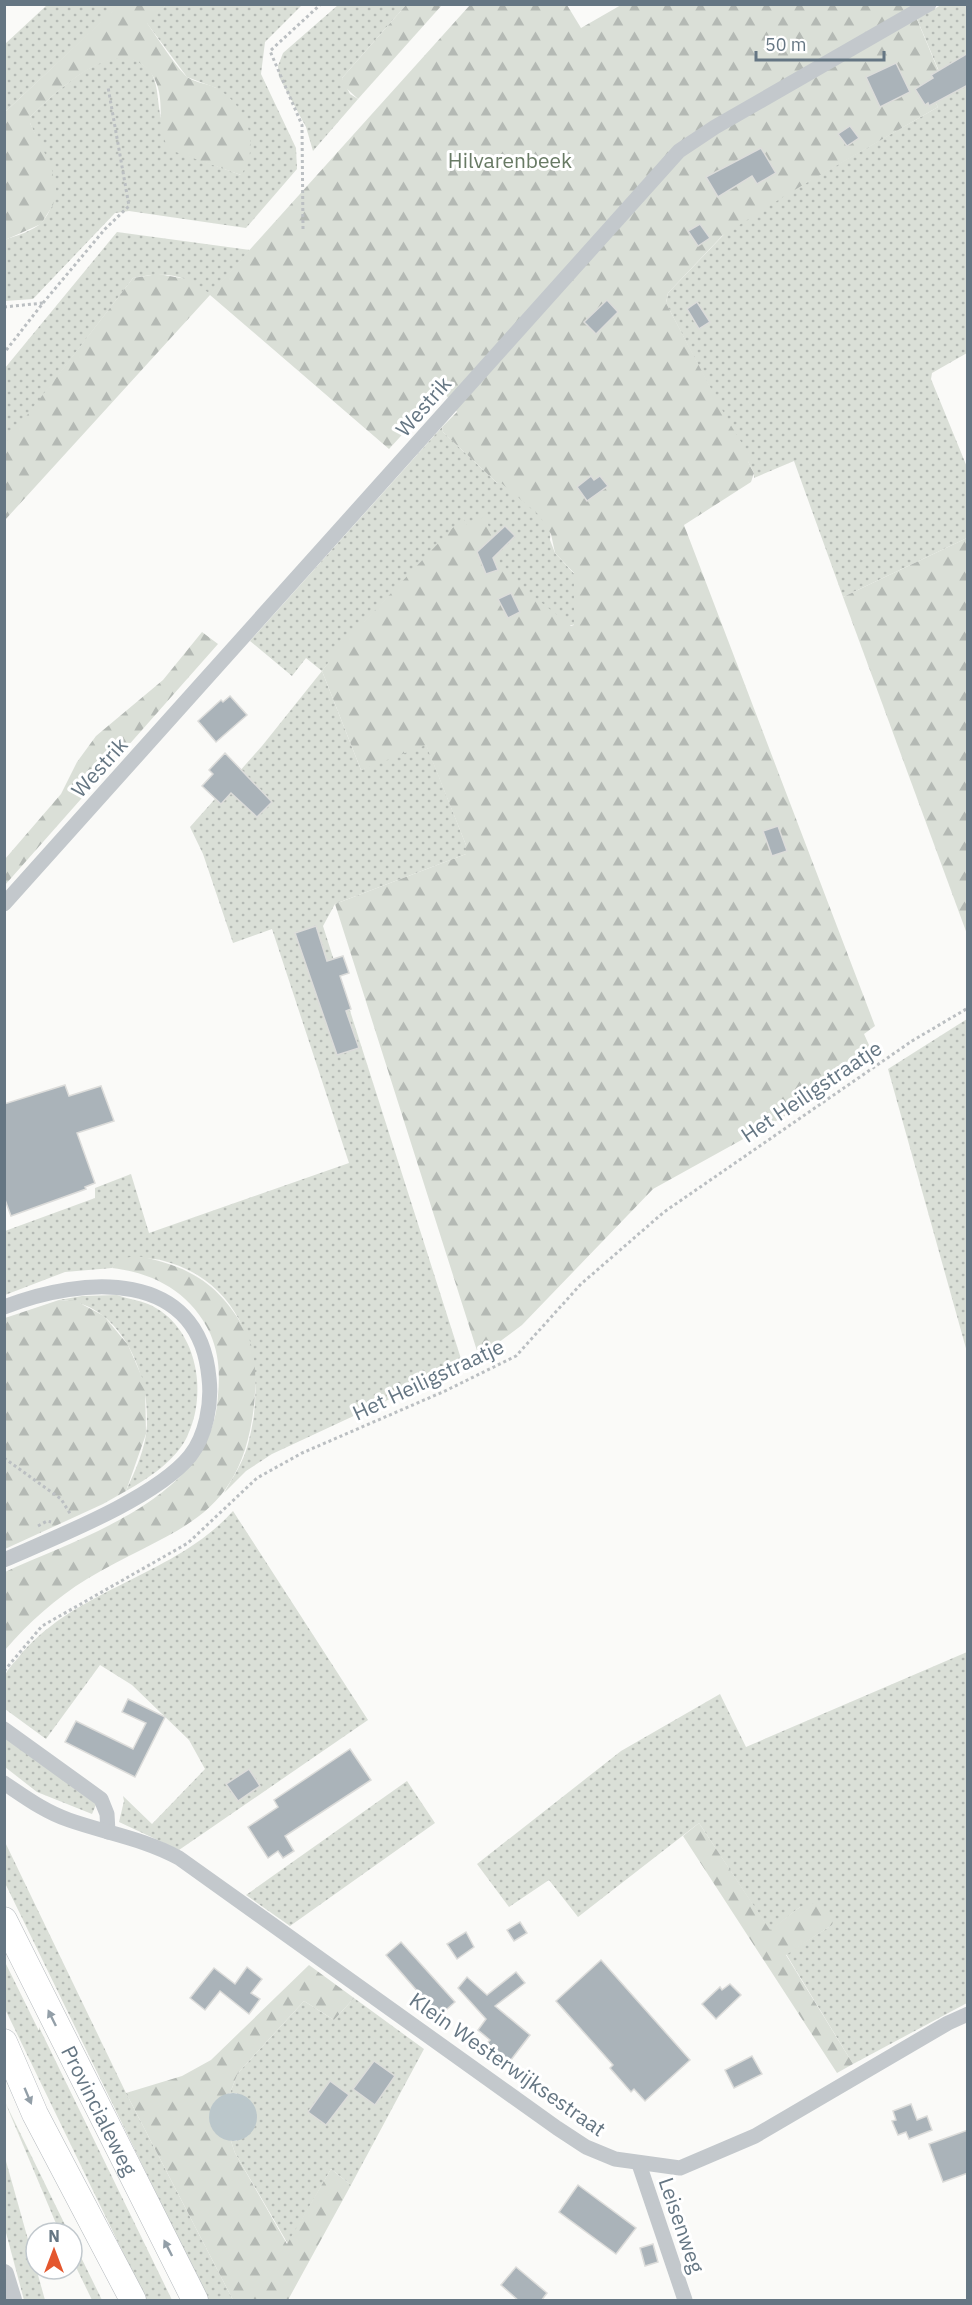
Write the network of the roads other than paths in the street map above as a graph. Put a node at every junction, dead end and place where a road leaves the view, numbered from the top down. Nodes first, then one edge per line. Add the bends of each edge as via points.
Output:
1 (929, 4) edge
2 (4, 904) edge
3 (4, 1307) edge
4 (4, 1560) edge
5 (4, 1729) edge
6 (4, 1783) edge
7 (108, 1832) junction
8 (4, 1920) edge
9 (968, 2014) edge
10 (4, 2042) edge
11 (639, 2164) junction
12 (4, 2274) edge
13 (12, 2301) edge
14 (133, 2301) edge
15 (195, 2301) edge
16 (685, 2301) edge

1 - 2 street, Westrik via 715,127 679,152
3 - 4 street via 34,1296 88,1286 131,1289 162,1300 191,1321 207,1355 211,1395 207,1418 191,1455 163,1483
5 - 7 street via 101,1799
6 - 7 street, Klein Westerwijksestraat via 35,1804
7 - 11 street, Klein Westerwijksestraat via 179,1858 557,2128 586,2147
15 -> 8 highway, Provincialeweg
9 - 11 street, Klein Westerwijksestraat via 755,2136 680,2168
10 -> 14 highway via 35,2114
11 - 16 street, Leisenweg
12 - 13 street

